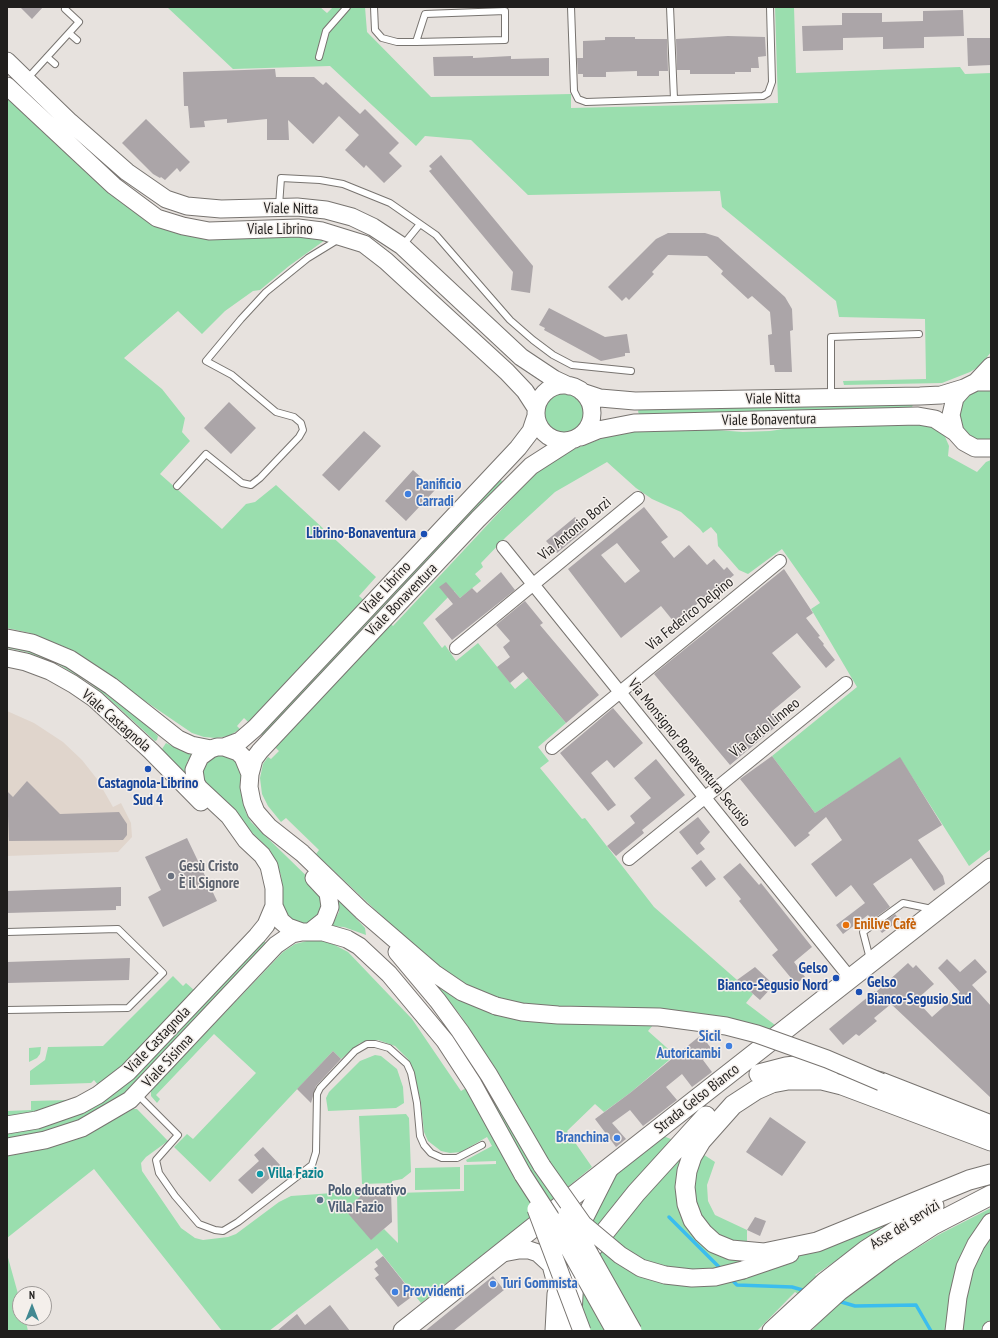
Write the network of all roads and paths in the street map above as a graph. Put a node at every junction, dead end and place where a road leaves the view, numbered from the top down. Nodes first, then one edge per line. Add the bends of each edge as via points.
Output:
1 (347, 7) edge
2 (374, 7) edge
3 (571, 7) edge
4 (670, 7) edge
5 (770, 7) edge
6 (65, 9) dead end
7 (69, 32) junction
8 (77, 40) dead end
9 (416, 42) junction
10 (47, 56) junction
11 (319, 57) dead end
12 (7, 61) edge
13 (55, 64) dead end
14 (26, 80) junction
15 (7, 86) edge
16 (674, 99) junction
17 (279, 208) junction
18 (420, 224) junction
19 (344, 236) junction
20 (402, 246) junction
21 (919, 334) dead end
22 (991, 366) edge
23 (631, 371) dead end
24 (977, 384) edge
25 (575, 389) junction
26 (831, 398) junction
27 (536, 412) junction
28 (955, 432) junction
29 (575, 439) junction
30 (991, 448) edge
31 (177, 486) dead end
32 (638, 498) dead end
33 (503, 547) dead end
34 (780, 561) dead end
35 (534, 585) junction
36 (7, 638) edge
37 (456, 648) dead end
38 (7, 658) edge
39 (846, 683) dead end
40 (619, 691) junction
41 (218, 748) junction
42 (552, 748) dead end
43 (250, 774) junction
44 (705, 797) junction
45 (274, 832) junction
46 (246, 840) junction
47 (629, 859) dead end
48 (991, 868) edge
49 (274, 906) junction
50 (362, 911) junction
51 (937, 911) junction
52 (7, 932) edge
53 (306, 932) junction
54 (871, 963) junction
55 (851, 979) junction
56 (7, 1010) edge
57 (881, 1082) junction
58 (137, 1094) junction
59 (7, 1125) edge
60 (991, 1125) edge
61 (991, 1141) edge
62 (482, 1145) dead end
63 (7, 1147) edge
64 (542, 1166) junction
65 (611, 1166) junction
66 (991, 1174) edge
67 (523, 1175) junction
68 (991, 1177) edge
69 (991, 1195) edge
70 (554, 1211) junction
71 (991, 1222) edge
72 (570, 1246) junction
73 (503, 1253) junction
74 (745, 1261) junction
75 (555, 1276) junction
76 (832, 1286) junction
77 (556, 1294) junction
78 (811, 1304) junction
79 (404, 1331) edge
80 (554, 1331) edge
81 (571, 1331) edge
82 (582, 1331) edge
83 (616, 1331) edge
84 (633, 1331) edge
85 (772, 1331) edge
86 (795, 1331) edge
87 (954, 1331) edge

1 - 11 lane via 326,31
2 - 9 lane via 375,30 382,38 397,42
3 - 16 lane via 574,91 578,99 586,102
4 - 16 lane
5 - 16 lane via 772,82 768,94
6 - 7 lane via 79,22
7 - 8 lane
7 - 10 lane
9 - 9 lane via 505,40 504,11 425,14
10 - 13 lane
10 - 14 lane
12 - 14 main road, Viale Nitta
14 - 17 main road, Viale Nitta via 126,172 166,199 187,206 214,209
15 - 19 main road, Viale Librino via 114,186 157,218 209,230 298,228 322,230
17 - 18 lane via 281,178 320,180 343,184 390,204
17 - 20 main road, Viale Nitta via 326,210 352,217
18 - 20 lane
18 - 23 lane via 452,251 510,320 553,355 572,364
19 - 27 main road, Viale Librino via 364,244 386,261 507,372 525,391
19 - 31 lane via 308,258 266,292 206,361 232,375 276,412 294,417 301,423 303,430 299,437 251,485 242,483 206,454
20 - 25 main road, Viale Nitta via 521,357 554,379
21 - 26 lane via 831,337
22 - 24 main road, Viale Nitta
24 - 26 main road, Viale Nitta via 941,395
24 - 28 main road via 958,394 952,406 951,419
25 - 26 main road, Viale Nitta via 600,398 635,401
25 - 27 main road via 558,386 548,390 540,398
25 - 29 main road via 589,400 592,414 590,425
27 - 29 main road via 539,427 549,437 559,441
27 - 41 main road, Viale Librino via 531,431 518,448 255,728 246,737
28 - 29 main road, Viale Bonaventura via 935,419 918,416 634,423 598,430
28 - 30 main road, Viale Bonaventura via 971,446 980,449
29 - 43 main road, Viale Bonaventura via 531,466 269,742 254,759
32 - 35 street, Via Antonio Borzì
33 - 35 street, Via Monsignor Bonaventura Secusio
34 - 40 street, Via Federico Delpino
35 - 37 street, Via Antonio Borzì
35 - 40 street, Via Monsignor Bonaventura Secusio
36 - 41 main road via 32,643 70,659 111,686 178,739 191,745
38 - 46 main road, Viale Castagnola via 26,662 50,672 95,699 151,751 189,791
39 - 44 street, Via Carlo Linneo
40 - 42 street, Via Federico Delpino
40 - 44 street, Via Monsignor Bonaventura Secusio
41 - 43 main road via 233,749 244,757
41 - 46 main road, Viale Librino via 205,752 197,762 194,770 196,783 229,816
43 - 45 main road via 249,786 256,812
44 - 47 street, Via Carlo Linneo
44 - 55 street, Via Monsignor Bonaventura Secusio
45 - 50 main road via 302,853
45 - 53 main road via 295,861 326,890 329,897 329,913 321,925
46 - 49 main road via 262,855 269,866 274,888
48 - 51 main road, Strada Gelso Bianco
49 - 53 main road via 281,921 288,927
49 - 59 main road, Viale Castagnola via 266,925 257,936 128,1072 98,1095 68,1110 37,1120
50 - 57 main road, bridge via 448,984 496,1006 522,1012 659,1017 726,1026 828,1059
50 - 64 main road via 460,1031 489,1074
51 - 54 main road, Strada Gelso Bianco
51 - 54 lane via 903,903 864,932
52 - 56 lane via 118,929 163,973 128,1008
53 - 58 main road, Viale Sisinna via 292,934 276,945
53 - 67 main road, Viale Sisinna via 323,932 347,939 371,956 445,1041 473,1084
54 - 55 main road, Strada Gelso Bianco
55 - 65 main road, Strada Gelso Bianco
57 - 60 main road
57 - 81 main road, bridge via 823,1067 803,1066 781,1068 752,1077 725,1095 636,1193 580,1263 574,1279
58 - 62 lane via 178,1135 156,1160 159,1173 199,1224 215,1230 223,1230 238,1222 312,1164 316,1152 317,1094 355,1051 367,1044 389,1048 407,1064 418,1103 420,1136 432,1153 442,1158 457,1158
58 - 63 main road, Viale Sisinna via 115,1110 82,1128 45,1140
61 - 74 main road via 859,1090 822,1080 788,1080 756,1090 733,1105 701,1141 692,1156 685,1187 687,1204 693,1220 703,1233 714,1243 731,1250
64 - 74 main road, bridge via 584,1224 620,1255 641,1268 692,1278 715,1277
64 - 84 main road, bridge
65 - 70 main road, Strada Gelso Bianco
65 - 72 main road
66 - 74 main road via 969,1180 818,1242 764,1253
67 - 82 main road, bridge
67 - 83 main road, bridge via 558,1229
68 - 76 main road, Asse dei servizi via 900,1226 866,1250
69 - 76 main road, Asse dei servizi via 933,1225
70 - 72 main road via 568,1226
70 - 73 main road, Strada Gelso Bianco
70 - 75 main road via 551,1219
71 - 87 main road via 966,1267 960,1288
72 - 77 main road
73 - 75 main road via 519,1250 538,1253 545,1258
73 - 79 main road, Strada Gelso Bianco
75 - 77 main road
76 - 78 main road
77 - 80 main road
78 - 85 main road
78 - 86 main road

